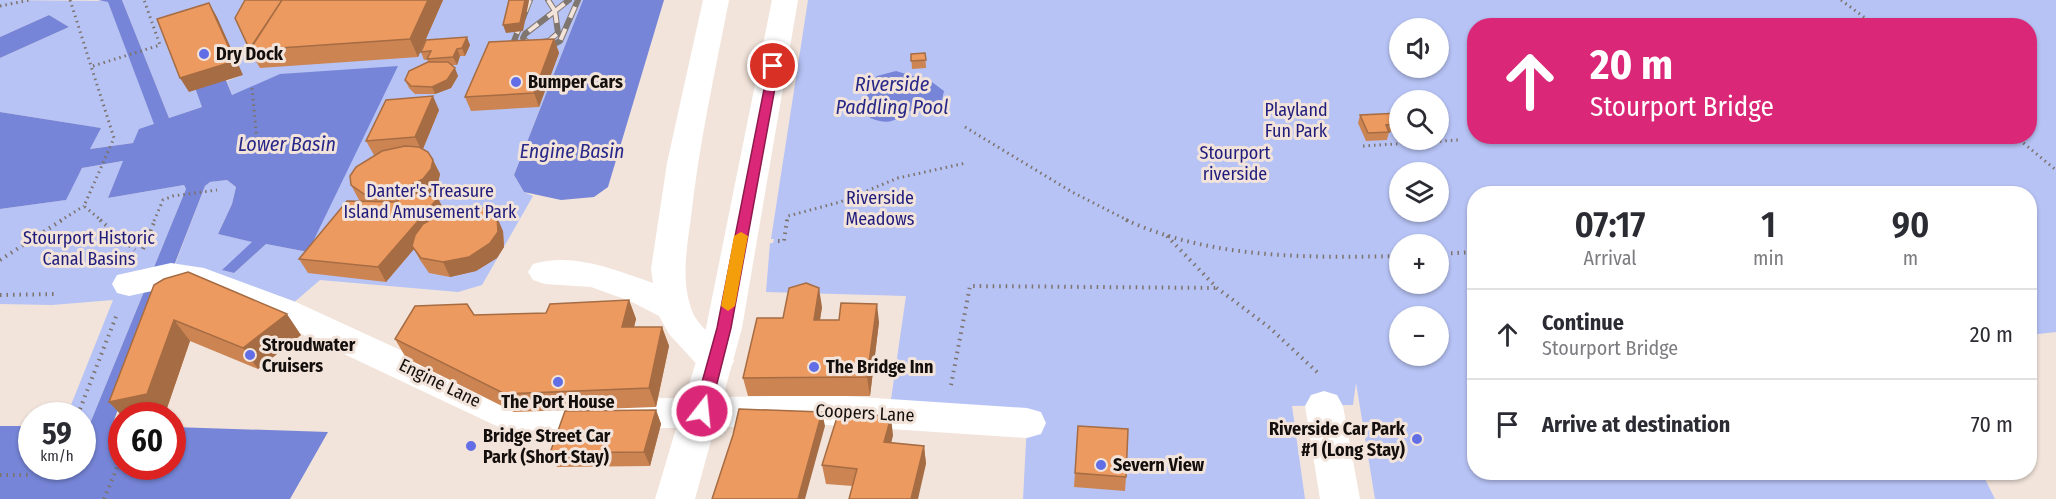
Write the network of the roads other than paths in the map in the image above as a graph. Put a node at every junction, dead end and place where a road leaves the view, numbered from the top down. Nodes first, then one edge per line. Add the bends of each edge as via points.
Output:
1 (716, 0) edge
2 (785, 0) edge
3 (545, 272) dead end
4 (129, 284) road end
5 (673, 308) junction
6 (720, 344) junction
7 (1323, 392) road end
8 (702, 411) junction
9 (1027, 423) dead end
10 (675, 499) edge
11 (1340, 499) edge

1 - 5 main road via 682,163 668,269
2 - 6 main road
3 - 5 main road via 593,275
4 - 8 main road, Engine Lane via 171,275 192,277 284,311 507,416
5 - 6 main road via 681,326
6 - 8 main road
7 - 11 main road
8 - 9 main road, Coopers Lane via 829,410
8 - 10 main road

